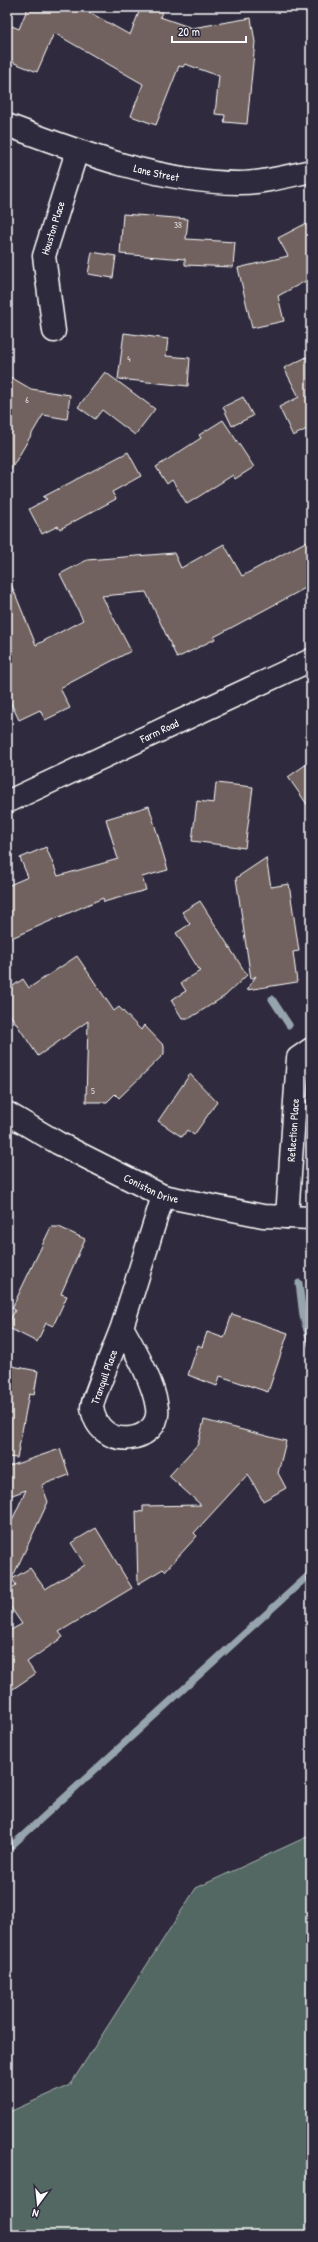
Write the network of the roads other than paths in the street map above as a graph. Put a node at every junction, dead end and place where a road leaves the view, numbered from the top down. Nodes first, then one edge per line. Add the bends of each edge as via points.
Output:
1 (7, 124) edge
2 (77, 152) junction
3 (311, 171) edge
4 (54, 331) dead end
5 (311, 660) edge
6 (7, 802) edge
7 (311, 1049) edge
8 (7, 1112) edge
9 (163, 1196) junction
10 (287, 1217) junction
11 (311, 1218) edge
12 (122, 1327) dead end

1 - 2 street, Lane Street
2 - 3 street, Lane Street via 155,174 199,180 240,183
2 - 4 street, Houston Place via 44,256
5 - 6 street, Farm Road
7 - 10 street, Reflection Place via 298,1058
8 - 9 street, Coniston Drive via 58,1143
9 - 10 street, Coniston Drive via 223,1210
9 - 12 street
10 - 11 street, Coniston Drive

